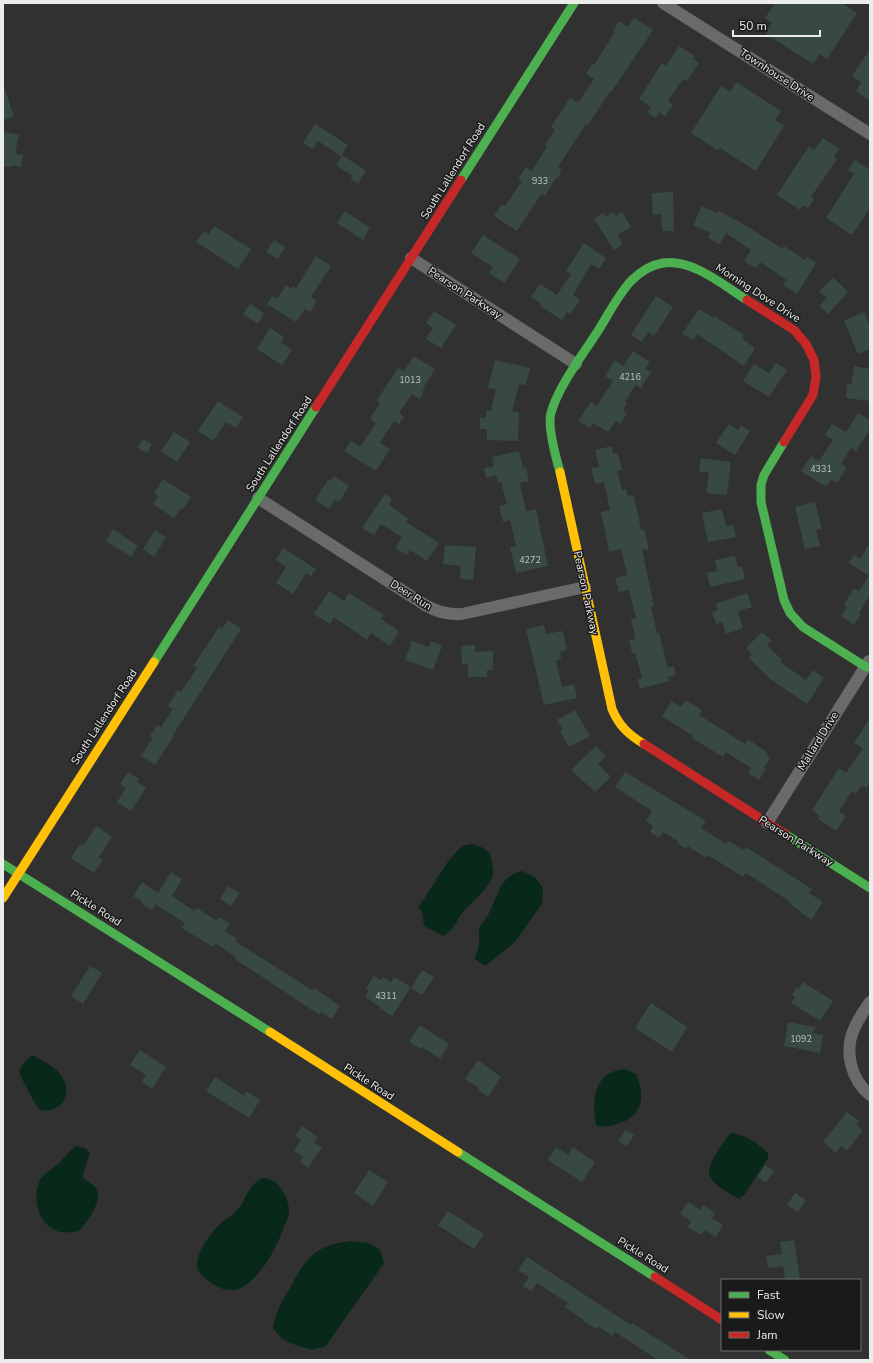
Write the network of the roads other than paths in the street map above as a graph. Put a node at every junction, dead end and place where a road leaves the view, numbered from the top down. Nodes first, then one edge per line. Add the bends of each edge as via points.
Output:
1 (574, 3) edge
2 (663, 3) edge
3 (870, 134) edge
4 (412, 258) junction
5 (576, 364) junction
6 (258, 498) junction
7 (585, 587) junction
8 (868, 663) edge
9 (767, 822) junction
10 (3, 864) edge
11 (18, 874) junction
12 (870, 888) edge
13 (3, 898) edge
14 (870, 1002) edge
15 (870, 1095) edge
16 (721, 1319) edge
17 (771, 1351) edge
18 (785, 1360) edge

1 - 4 street, South Lallendorf Road
2 - 3 street, Townhouse Drive
4 - 5 street, Pearson Parkway
4 - 6 street, South Lallendorf Road
5 - 7 street, Pearson Parkway via 554,402 550,424
5 - 8 street, Morning Dove Drive via 628,284 640,272 662,263 686,264 700,270 800,336 810,349 815,362 815,388 810,401 764,475 761,489 762,506 787,610 803,627
6 - 7 street, Deer Run via 439,612 462,614
6 - 11 street, South Lallendorf Road
7 - 9 street, Pearson Parkway via 612,709 621,727 637,740
8 - 9 street, Mallard Drive
9 - 12 street, Pearson Parkway
10 - 11 street, Pickle Road
11 - 13 street, South Lallendorf Road
11 - 16 street, Pickle Road
14 - 15 street via 854,1029 849,1056 856,1078
17 - 18 street

